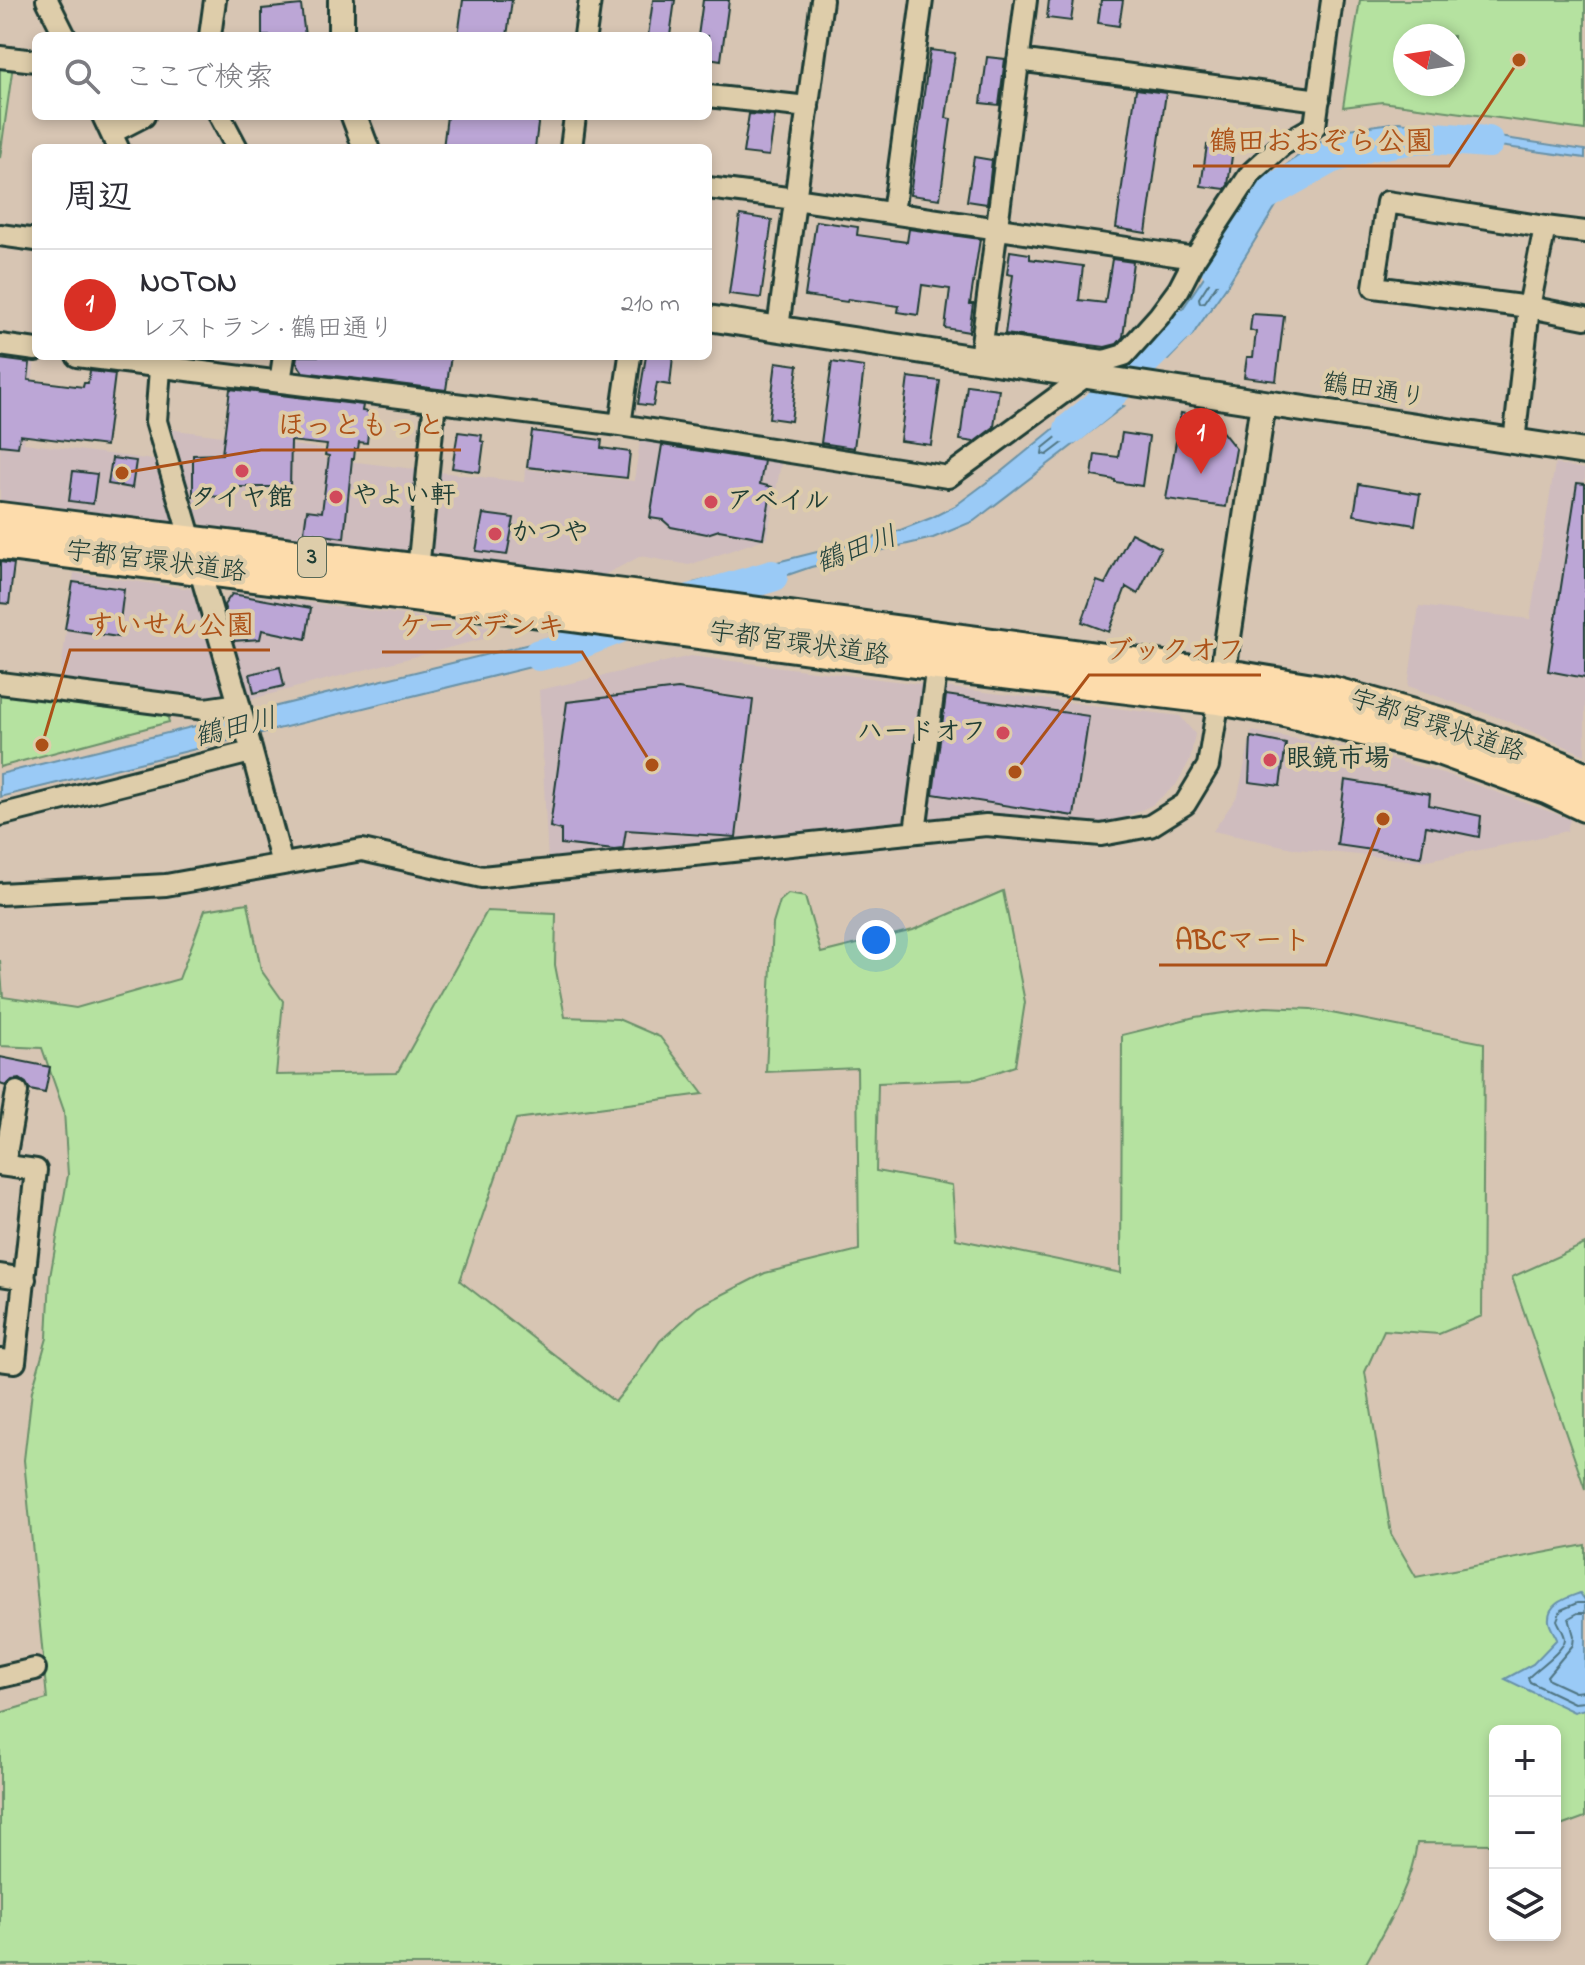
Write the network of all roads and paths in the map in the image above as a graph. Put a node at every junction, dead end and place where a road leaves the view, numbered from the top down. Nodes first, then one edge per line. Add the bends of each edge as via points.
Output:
1 (47, 0) edge
2 (215, 0) edge
3 (341, 0) edge
4 (590, 0) edge
5 (822, 0) edge
6 (922, 0) edge
7 (1026, 0) edge
8 (1328, 1) edge
9 (63, 32) edge
10 (211, 32) edge
11 (341, 32) edge
12 (586, 32) edge
13 (0, 57) edge
14 (1018, 60) junction
15 (32, 61) edge
16 (712, 96) edge
17 (1319, 100) junction
18 (808, 107) junction
19 (136, 120) edge
20 (222, 120) edge
21 (356, 120) edge
22 (574, 120) edge
23 (111, 132) edge
24 (235, 144) edge
25 (364, 144) edge
26 (572, 144) edge
27 (712, 189) edge
28 (795, 199) junction
29 (893, 213) junction
30 (1545, 227) junction
31 (997, 229) junction
32 (1585, 232) edge
33 (0, 235) edge
34 (32, 239) edge
35 (1195, 258) junction
36 (1529, 307) junction
37 (1585, 318) edge
38 (712, 319) edge
39 (778, 328) junction
40 (0, 345) edge
41 (32, 349) edge
42 (981, 351) junction
43 (133, 360) edge
44 (283, 360) edge
45 (629, 360) edge
46 (161, 362) edge
47 (1099, 377) junction
48 (280, 382) junction
49 (435, 401) junction
50 (1263, 403) junction
51 (620, 425) junction
52 (1514, 442) junction
53 (1585, 452) edge
54 (0, 519) edge
55 (0, 543) edge
56 (196, 556) junction
57 (418, 570) junction
58 (937, 664) junction
59 (0, 683) edge
60 (1221, 687) junction
61 (239, 704) junction
62 (251, 752) junction
63 (1585, 779) edge
64 (1585, 805) edge
65 (0, 815) edge
66 (915, 832) junction
67 (282, 864) junction
68 (0, 894) edge
69 (17, 1092) dead end
70 (2, 1165) edge
71 (0, 1275) edge
72 (25, 1279) junction
73 (0, 1360) edge
74 (35, 1669) dead end
75 (0, 1677) edge

1 - 9 street
2 - 10 street
3 - 11 street
4 - 12 street
5 - 18 street
6 - 29 street
7 - 14 street
8 - 17 street
13 - 15 street
14 - 17 street
14 - 31 street
16 - 18 street
17 - 35 street via 1315,126 1282,145 1251,173
18 - 28 street
19 - 23 street
20 - 24 street
21 - 25 street
22 - 26 street
27 - 28 street
28 - 29 street
28 - 39 street
29 - 31 street
30 - 32 street
30 - 36 street
30 - 36 street via 1387,202 1374,287
31 - 35 street
31 - 42 street
33 - 34 street
35 - 42 street via 1179,289 1124,355 1104,361
36 - 37 street
36 - 52 street
38 - 39 street
39 - 42 street
40 - 41 street
42 - 47 street
43 - 46 street
44 - 48 street
45 - 51 street
46 - 48 street
46 - 56 street via 156,421
47 - 50 street, 鶴田通り
47 - 51 street via 948,477
48 - 49 street
49 - 51 street
49 - 57 street
50 - 52 street, 鶴田通り
50 - 60 street
52 - 53 street, 鶴田通り
54 - 56 main road, 宇都宮環状道路 / 3
55 - 56 main road, 宇都宮環状道路 / 3
56 - 57 main road, 宇都宮環状道路 / 3
56 - 58 main road, 宇都宮環状道路 / 3 via 572,615
56 - 61 street
57 - 60 main road, 宇都宮環状道路 / 3 via 732,610
58 - 60 main road, 宇都宮環状道路 / 3
58 - 66 street
59 - 61 street via 205,709
60 - 63 main road, 宇都宮環状道路 / 3 via 1331,693 1448,726
60 - 64 main road, 宇都宮環状道路 / 3 via 1281,709 1436,747
60 - 66 street via 1208,766 1185,804 1150,826 1101,835 986,825
61 - 62 street
62 - 65 street
62 - 67 street
66 - 67 street via 482,877 362,850
67 - 68 street via 166,885
69 - 70 street
70 - 72 street via 36,1170
71 - 72 street
72 - 73 street via 15,1362
74 - 75 street

